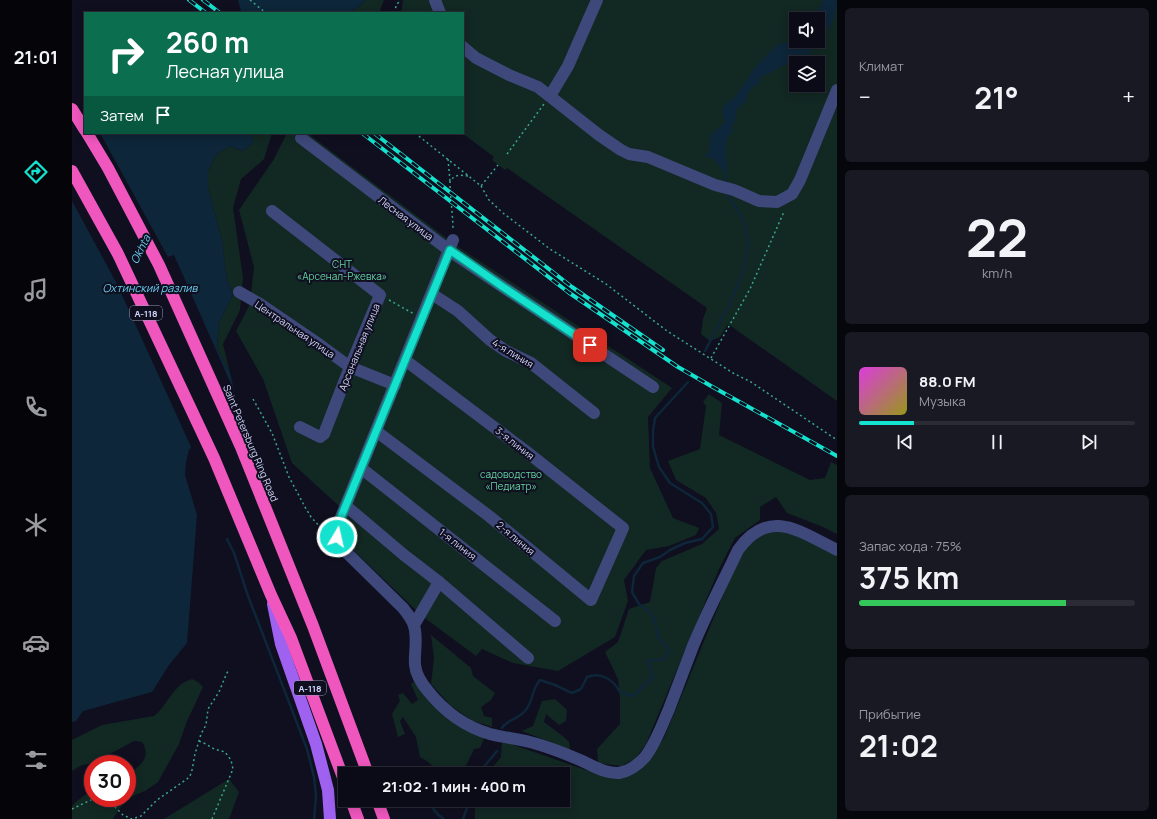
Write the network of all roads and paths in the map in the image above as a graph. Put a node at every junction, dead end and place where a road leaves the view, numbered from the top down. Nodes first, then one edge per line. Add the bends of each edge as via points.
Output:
1 (250, 0) edge
2 (401, 0) edge
3 (435, 0) edge
4 (597, 0) edge
5 (265, 12) edge
6 (395, 12) edge
7 (440, 12) edge
8 (464, 48) edge
9 (837, 90) edge
10 (550, 96) junction
11 (72, 109) edge
12 (84, 129) edge
13 (87, 134) edge
14 (416, 134) edge
15 (301, 138) dead end
16 (507, 154) dead end
17 (448, 159) junction
18 (498, 165) dead end
19 (72, 171) edge
20 (468, 176) junction
21 (450, 181) junction
22 (481, 186) junction
23 (778, 202) junction
24 (272, 211) dead end
25 (452, 245) junction
26 (239, 292) dead end
27 (432, 294) junction
28 (380, 295) junction
29 (422, 318) junction
30 (711, 358) junction
31 (405, 360) junction
32 (350, 367) junction
33 (395, 384) junction
34 (653, 387) dead end
35 (253, 399) dead end
36 (594, 413) dead end
37 (300, 427) dead end
38 (376, 430) junction
39 (837, 440) edge
40 (361, 468) junction
41 (346, 506) junction
42 (623, 528) joint
43 (337, 537) junction
44 (837, 550) edge
45 (439, 582) junction
46 (271, 595) junction
47 (555, 621) dead end
48 (414, 625) junction
49 (528, 658) dead end
50 (228, 671) dead end
51 (199, 741) junction
52 (339, 767) edge
53 (365, 767) edge
54 (84, 804) edge
55 (115, 807) edge
56 (354, 807) edge
57 (380, 807) edge
58 (72, 809) edge
59 (212, 819) edge
60 (330, 819) edge
61 (358, 819) edge
62 (384, 819) edge

1 - 5 path
2 - 6 path via 396,5
3 - 7 street
4 - 10 street via 568,66
8 - 10 street via 476,58 538,87
9 - 23 street via 800,180 792,194
10 - 16 path
10 - 23 street via 599,135 629,154 648,157 760,201
11 - 12 highway, Saint Petersburg Ring Road / А-118
13 - 53 highway, Saint Petersburg Ring Road / А-118 via 159,265 241,447 313,626
14 - 17 path
15 - 25 street, Лесная улица
17 - 20 path
17 - 21 path
18 - 22 path
19 - 46 highway, А-118 via 118,254 214,458
20 - 21 path via 457,176
20 - 22 path
21 - 25 path
22 - 30 path via 489,200 550,249 606,284 667,331
23 - 30 path via 783,214 750,290
24 - 28 street, Арсенальная улица
25 - 27 street
25 - 34 street, Лесная улица via 503,287
26 - 32 street, Центральная улица
27 - 29 street
27 - 36 street, 4-я линия via 458,312 490,340 531,363
28 - 29 path
28 - 32 street, Арсенальная улица
29 - 31 street
30 - 39 path
31 - 33 street
31 - 42 street, 3-я линия
32 - 33 street, Центральная улица
32 - 37 street, Арсенальная улица via 324,434 320,437
33 - 38 street
35 - 43 path via 272,433 289,477 311,517 321,528
38 - 40 street
38 - 42 street, 2-я линия via 489,516 591,600
40 - 41 street
40 - 47 street, 1-я линия
41 - 43 street via 337,527
41 - 45 street
43 - 48 street via 343,549 403,608
44 - 48 street via 801,531 777,525 758,530 748,538 738,550 650,749 639,764 625,772 611,773 537,744 490,734 453,716 428,691 416,670
45 - 48 street
45 - 49 street
46 - 52 highway, А-118 via 291,638
46 - 60 main road via 280,644 316,744 328,790
50 - 51 path via 208,709 206,725
51 - 55 path via 190,776 157,800 141,816 132,819
51 - 59 path via 225,752 231,760 233,769
54 - 58 path
56 - 61 highway
57 - 62 highway

